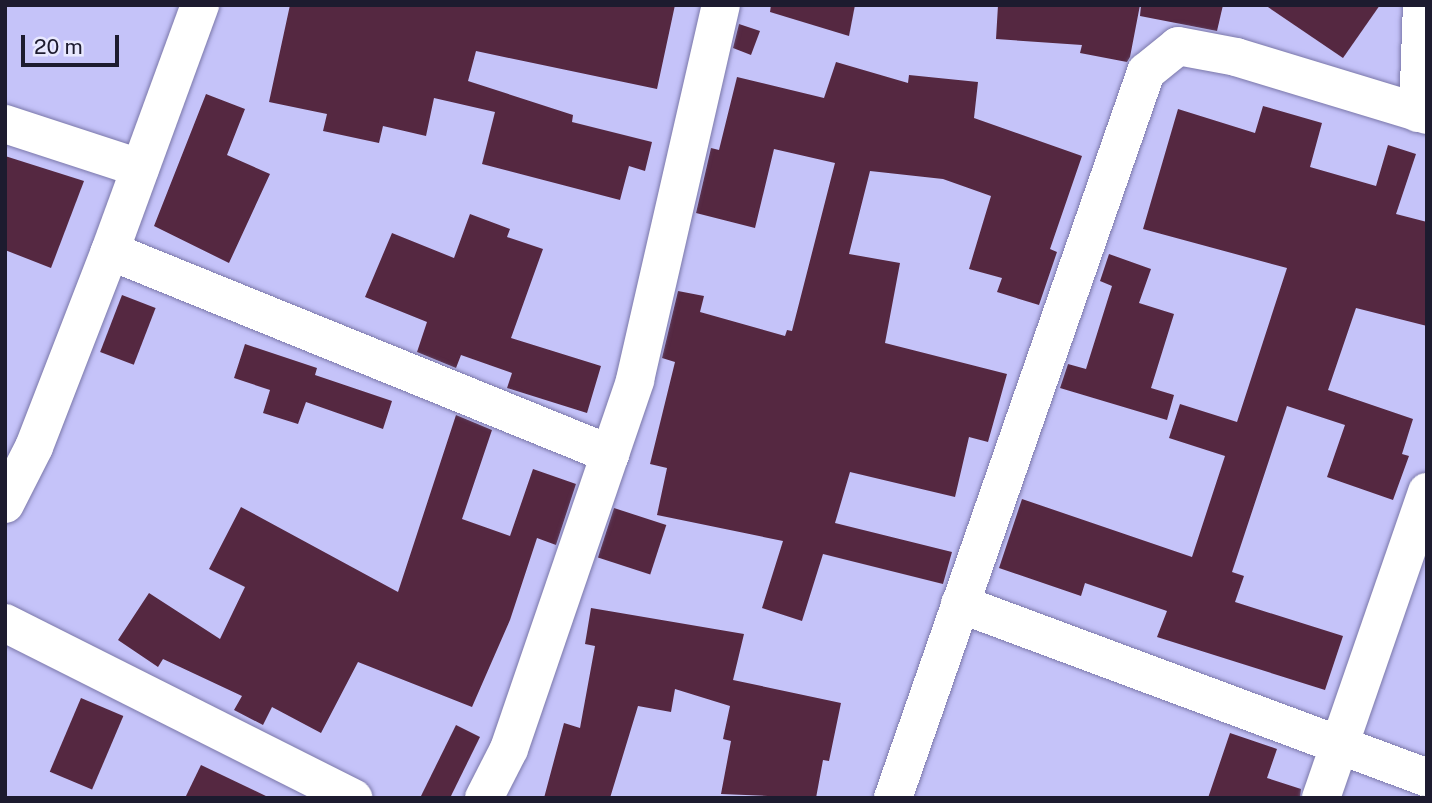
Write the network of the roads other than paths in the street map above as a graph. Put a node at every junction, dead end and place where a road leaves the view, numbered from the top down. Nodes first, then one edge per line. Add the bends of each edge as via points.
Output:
1 (200, 5) edge
2 (721, 5) edge
3 (1422, 5) edge
4 (1423, 114) edge
5 (5, 124) edge
6 (140, 168) junction
7 (110, 251) junction
8 (610, 454) junction
9 (1427, 492) edge
10 (5, 503) edge
11 (960, 604) junction
12 (5, 623) edge
13 (1340, 747) junction
14 (1427, 778) edge
15 (353, 798) edge
16 (484, 798) edge
17 (893, 798) edge
18 (1321, 798) edge

1 - 6 street
2 - 8 street via 635,380
3 - 4 street
4 - 11 street via 1236,57 1178,46 1146,72
5 - 6 street
6 - 7 street
7 - 8 street
7 - 10 street via 34,447
8 - 16 street via 509,749
9 - 13 street
11 - 13 street
11 - 17 street
12 - 15 street
13 - 14 street
13 - 18 street

